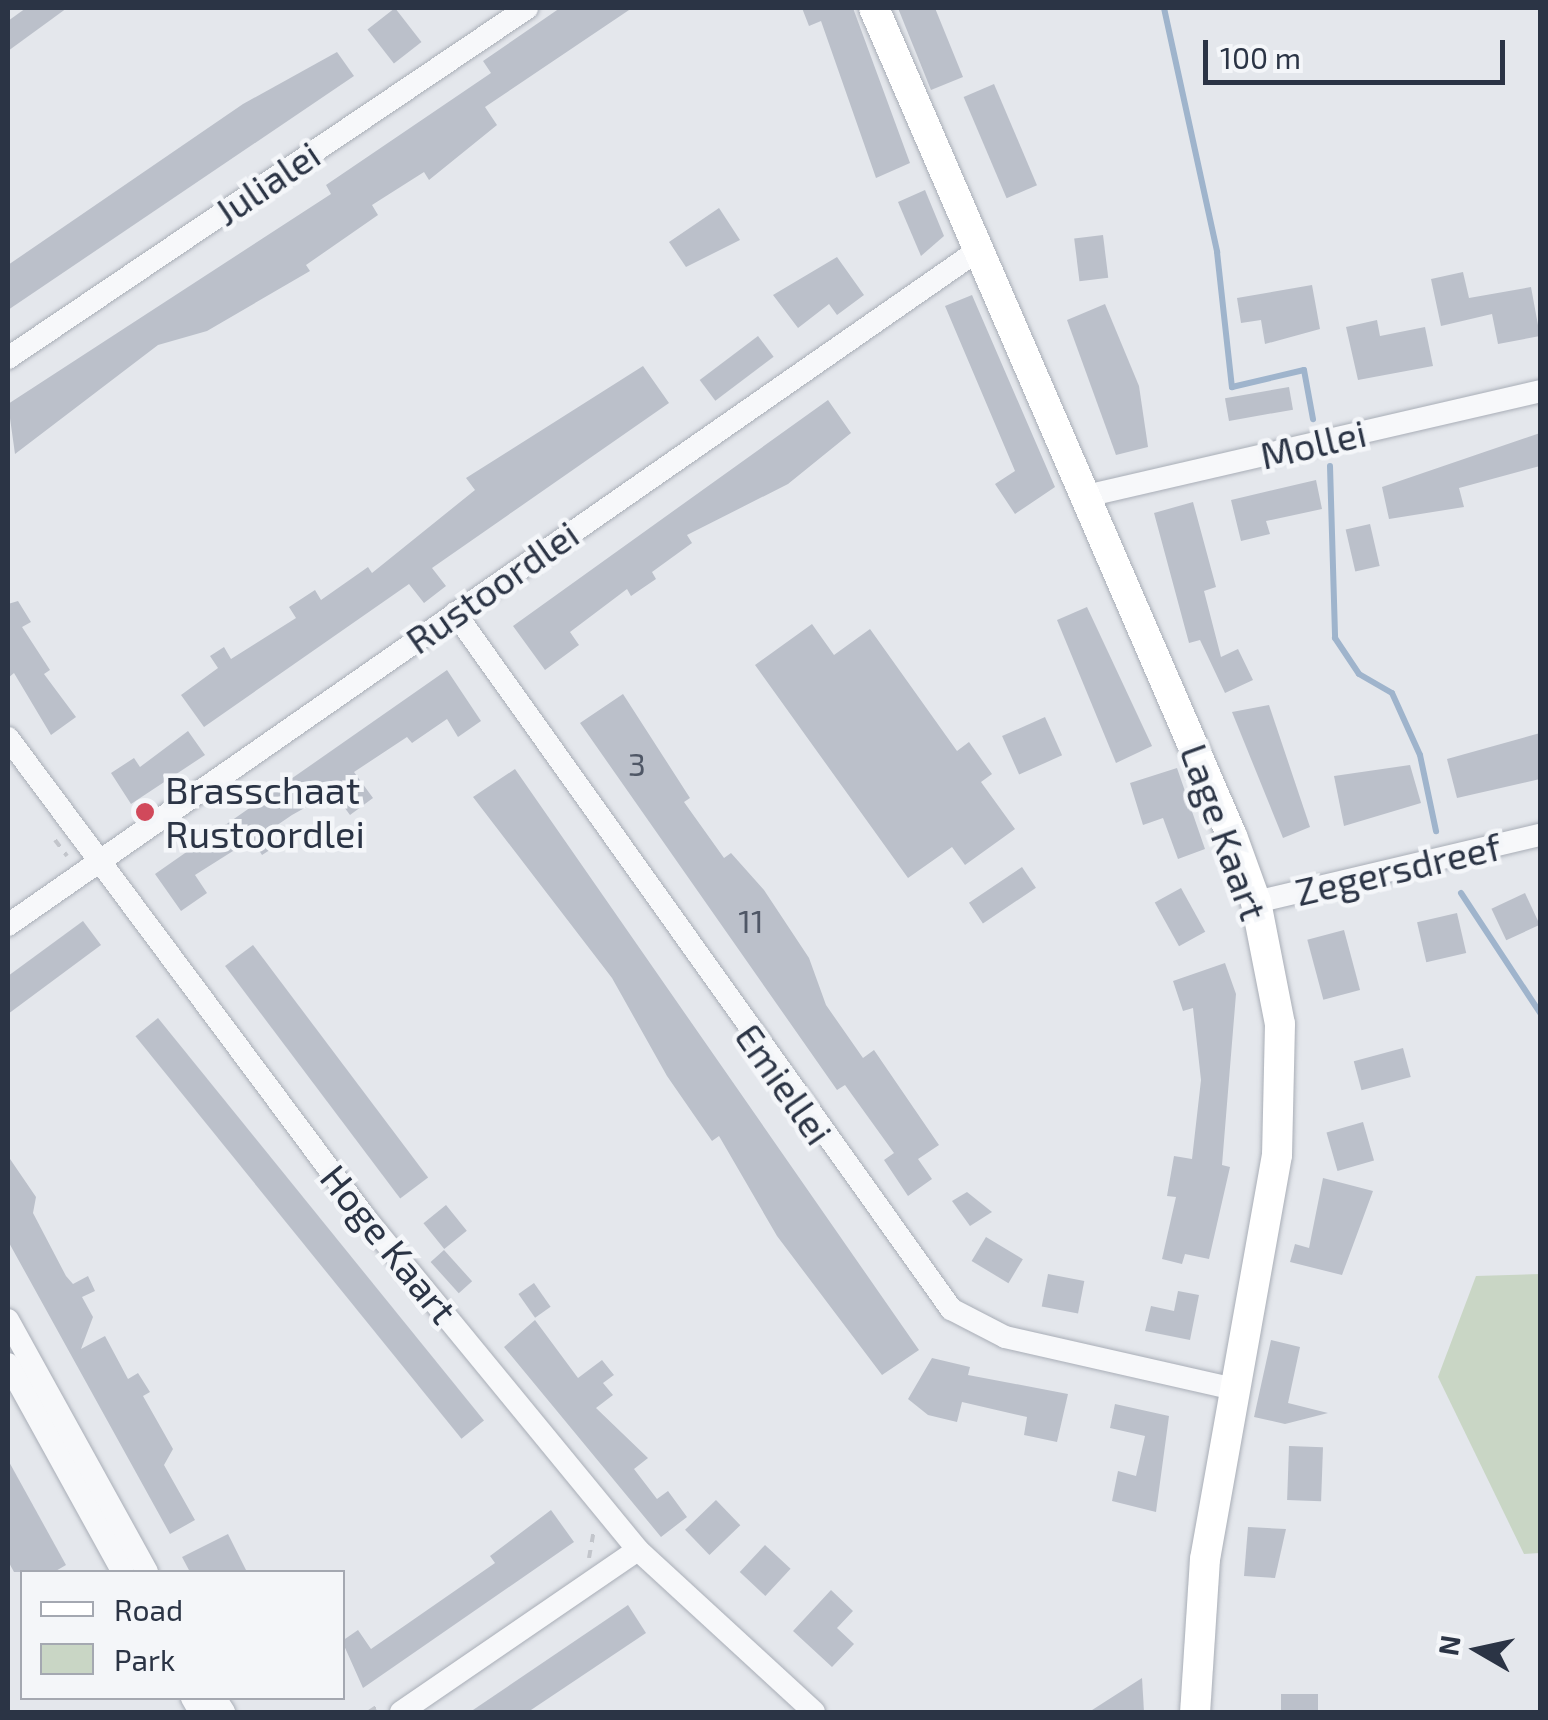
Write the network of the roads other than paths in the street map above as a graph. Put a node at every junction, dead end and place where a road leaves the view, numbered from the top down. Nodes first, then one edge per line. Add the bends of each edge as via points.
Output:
1 (527, 8) edge
2 (874, 8) edge
3 (977, 251) junction
4 (8, 358) edge
5 (1540, 391) edge
6 (1086, 496) junction
7 (455, 613) junction
8 (8, 738) edge
9 (1540, 835) edge
10 (96, 863) junction
11 (1256, 902) junction
12 (8, 925) edge
13 (8, 1320) edge
14 (8, 1364) edge
15 (1233, 1389) junction
16 (638, 1550) junction
17 (121, 1570) edge
18 (145, 1570) edge
19 (401, 1712) edge
20 (814, 1712) edge
21 (1195, 1712) edge

1 - 4 street, Julialei
2 - 3 street, Lage Kaart
3 - 6 street, Lage Kaart
3 - 7 street, Rustoordlei
5 - 6 street, Mollei
6 - 11 street, Lage Kaart
7 - 10 street, Rustoordlei
7 - 15 street, Emiellei via 951,1308 1005,1337
8 - 10 street, Hoge Kaart
9 - 11 street, Zegersdreef
10 - 12 street, Rustoordlei
10 - 16 street, Hoge Kaart via 367,1220
11 - 15 street, Lage Kaart via 1283,1073 1265,1243
13 - 18 street
14 - 17 street
15 - 21 street, Lage Kaart via 1205,1559
16 - 19 street
16 - 20 street, Hoge Kaart

